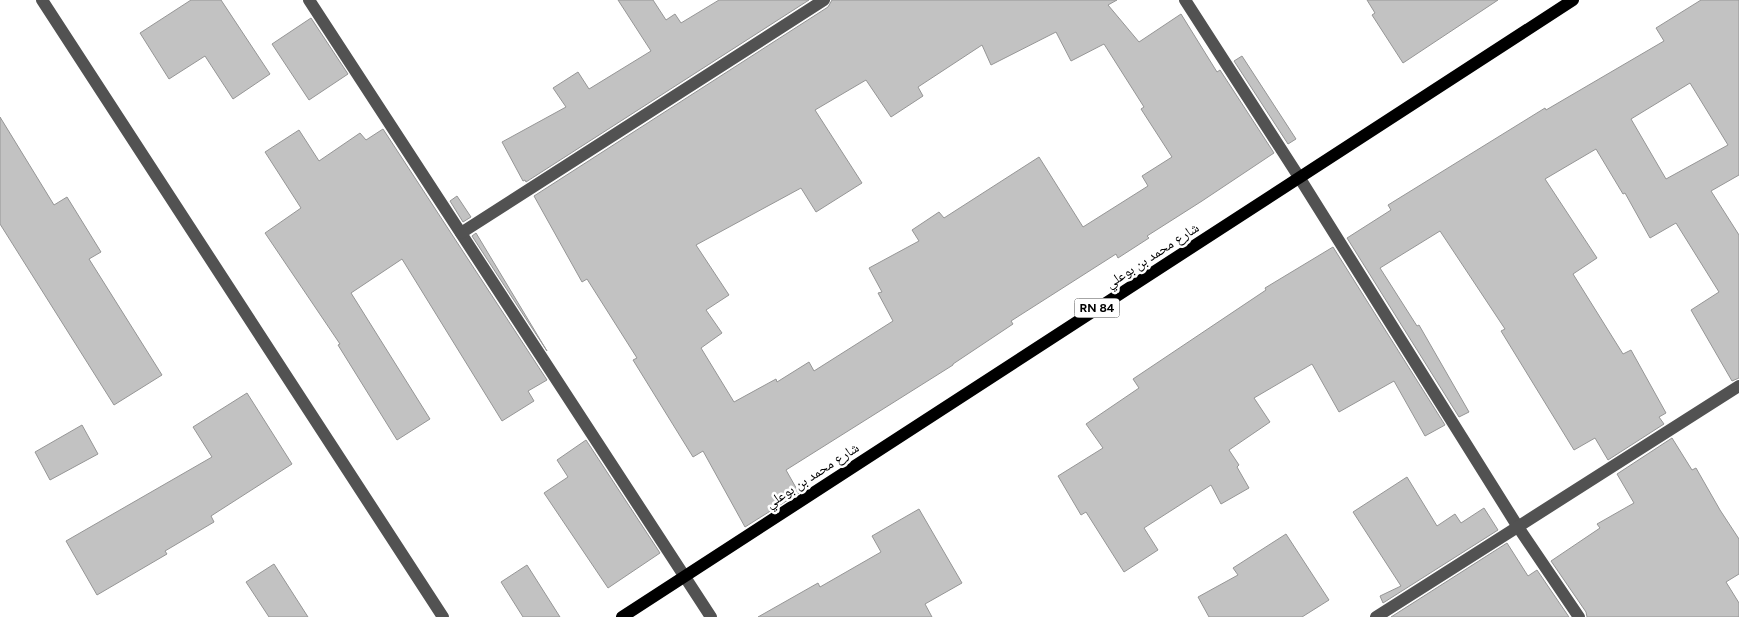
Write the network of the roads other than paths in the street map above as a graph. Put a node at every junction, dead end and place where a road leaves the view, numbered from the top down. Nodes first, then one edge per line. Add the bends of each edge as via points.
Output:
1 (42, 0) edge
2 (309, 0) edge
3 (824, 0) edge
4 (1186, 0) edge
5 (1572, 0) edge
6 (1299, 177) junction
7 (461, 233) junction
8 (1739, 386) edge
9 (1518, 528) junction
10 (684, 576) junction
11 (443, 617) edge
12 (622, 617) edge
13 (711, 617) edge
14 (1376, 617) edge
15 (1579, 617) edge

1 - 11 street
2 - 7 street
3 - 7 street
4 - 6 street
5 - 6 main road, شارع محمد بن بوعلي / RN 84
6 - 9 street
6 - 10 main road, شارع محمد بن بوعلي / RN 84
7 - 10 street
8 - 9 street
9 - 14 street
9 - 15 street
10 - 12 main road, شارع محمد بن بوعلي / RN 84
10 - 13 street

